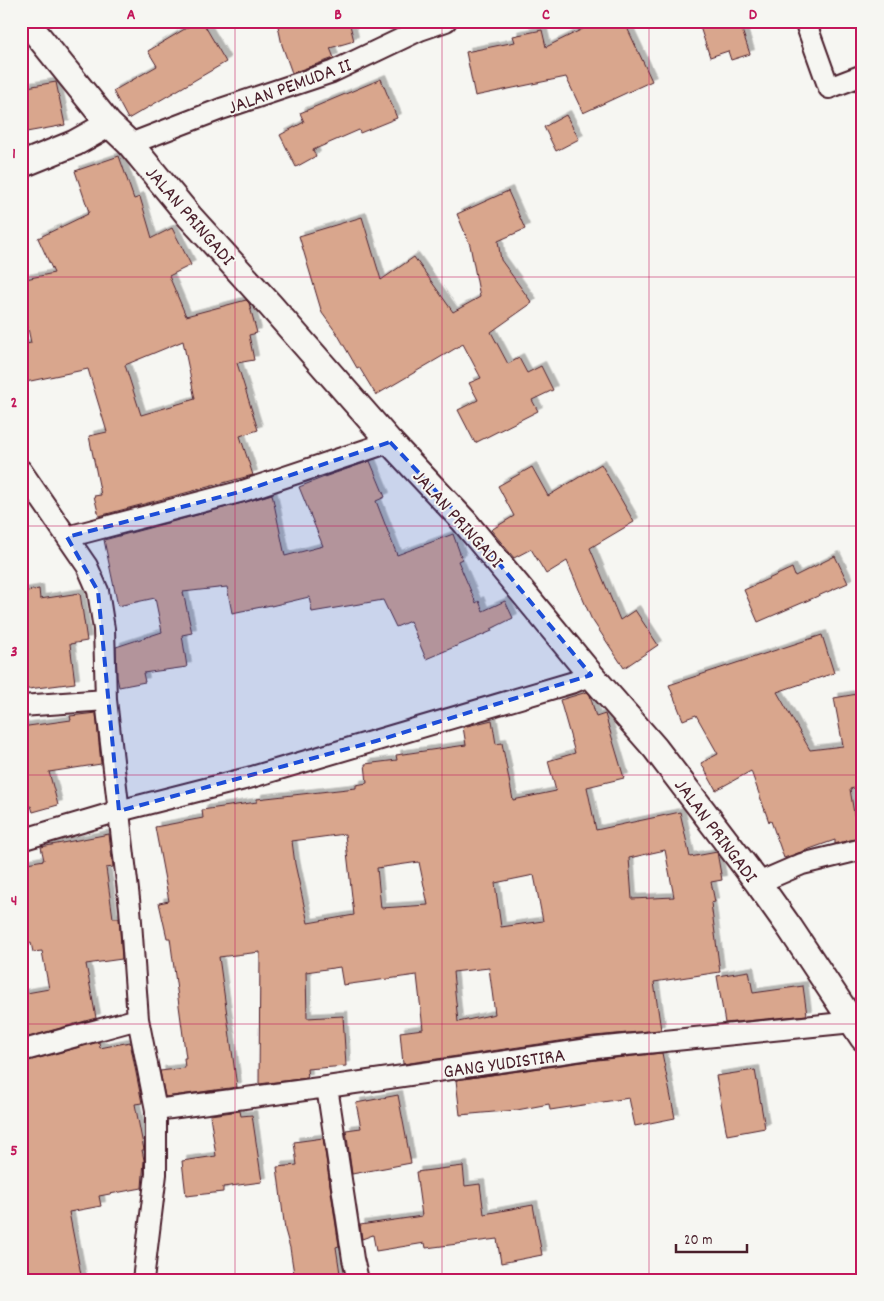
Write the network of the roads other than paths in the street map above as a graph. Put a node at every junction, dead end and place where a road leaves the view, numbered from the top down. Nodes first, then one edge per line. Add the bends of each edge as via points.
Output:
1 (26, 21) edge
2 (446, 21) edge
3 (805, 21) edge
4 (863, 75) edge
5 (109, 124) junction
6 (130, 144) junction
7 (21, 165) edge
8 (390, 442) junction
9 (21, 470) edge
10 (67, 537) junction
11 (591, 675) junction
12 (106, 700) junction
13 (21, 706) edge
14 (119, 811) junction
15 (21, 840) edge
16 (863, 849) edge
17 (758, 883) junction
18 (138, 1019) junction
19 (858, 1030) edge
20 (21, 1051) edge
21 (327, 1087) junction
22 (156, 1110) junction
23 (143, 1280) edge
24 (358, 1280) edge

1 - 5 street, JALAN PRINGADI
2 - 6 street, JALAN PEMUDA II via 332,72
3 - 4 street via 830,88
5 - 6 street, JALAN PRINGADI
5 - 7 street via 75,143
6 - 8 street, JALAN PRINGADI via 190,217
8 - 10 street via 243,491
8 - 11 street, JALAN PRINGADI via 464,521
9 - 10 street
10 - 12 street via 87,566 98,591 104,629
11 - 14 street via 357,747
11 - 17 street, JALAN PRINGADI via 655,748
12 - 13 street
12 - 14 street
14 - 15 street
14 - 18 street
16 - 17 street via 802,864
17 - 19 street, JALAN PRINGADI
18 - 20 street
18 - 22 street
19 - 21 street, GANG YUDISTIRA via 596,1048
21 - 22 street, GANG YUDISTIRA
21 - 24 street
22 - 23 street via 156,1174

